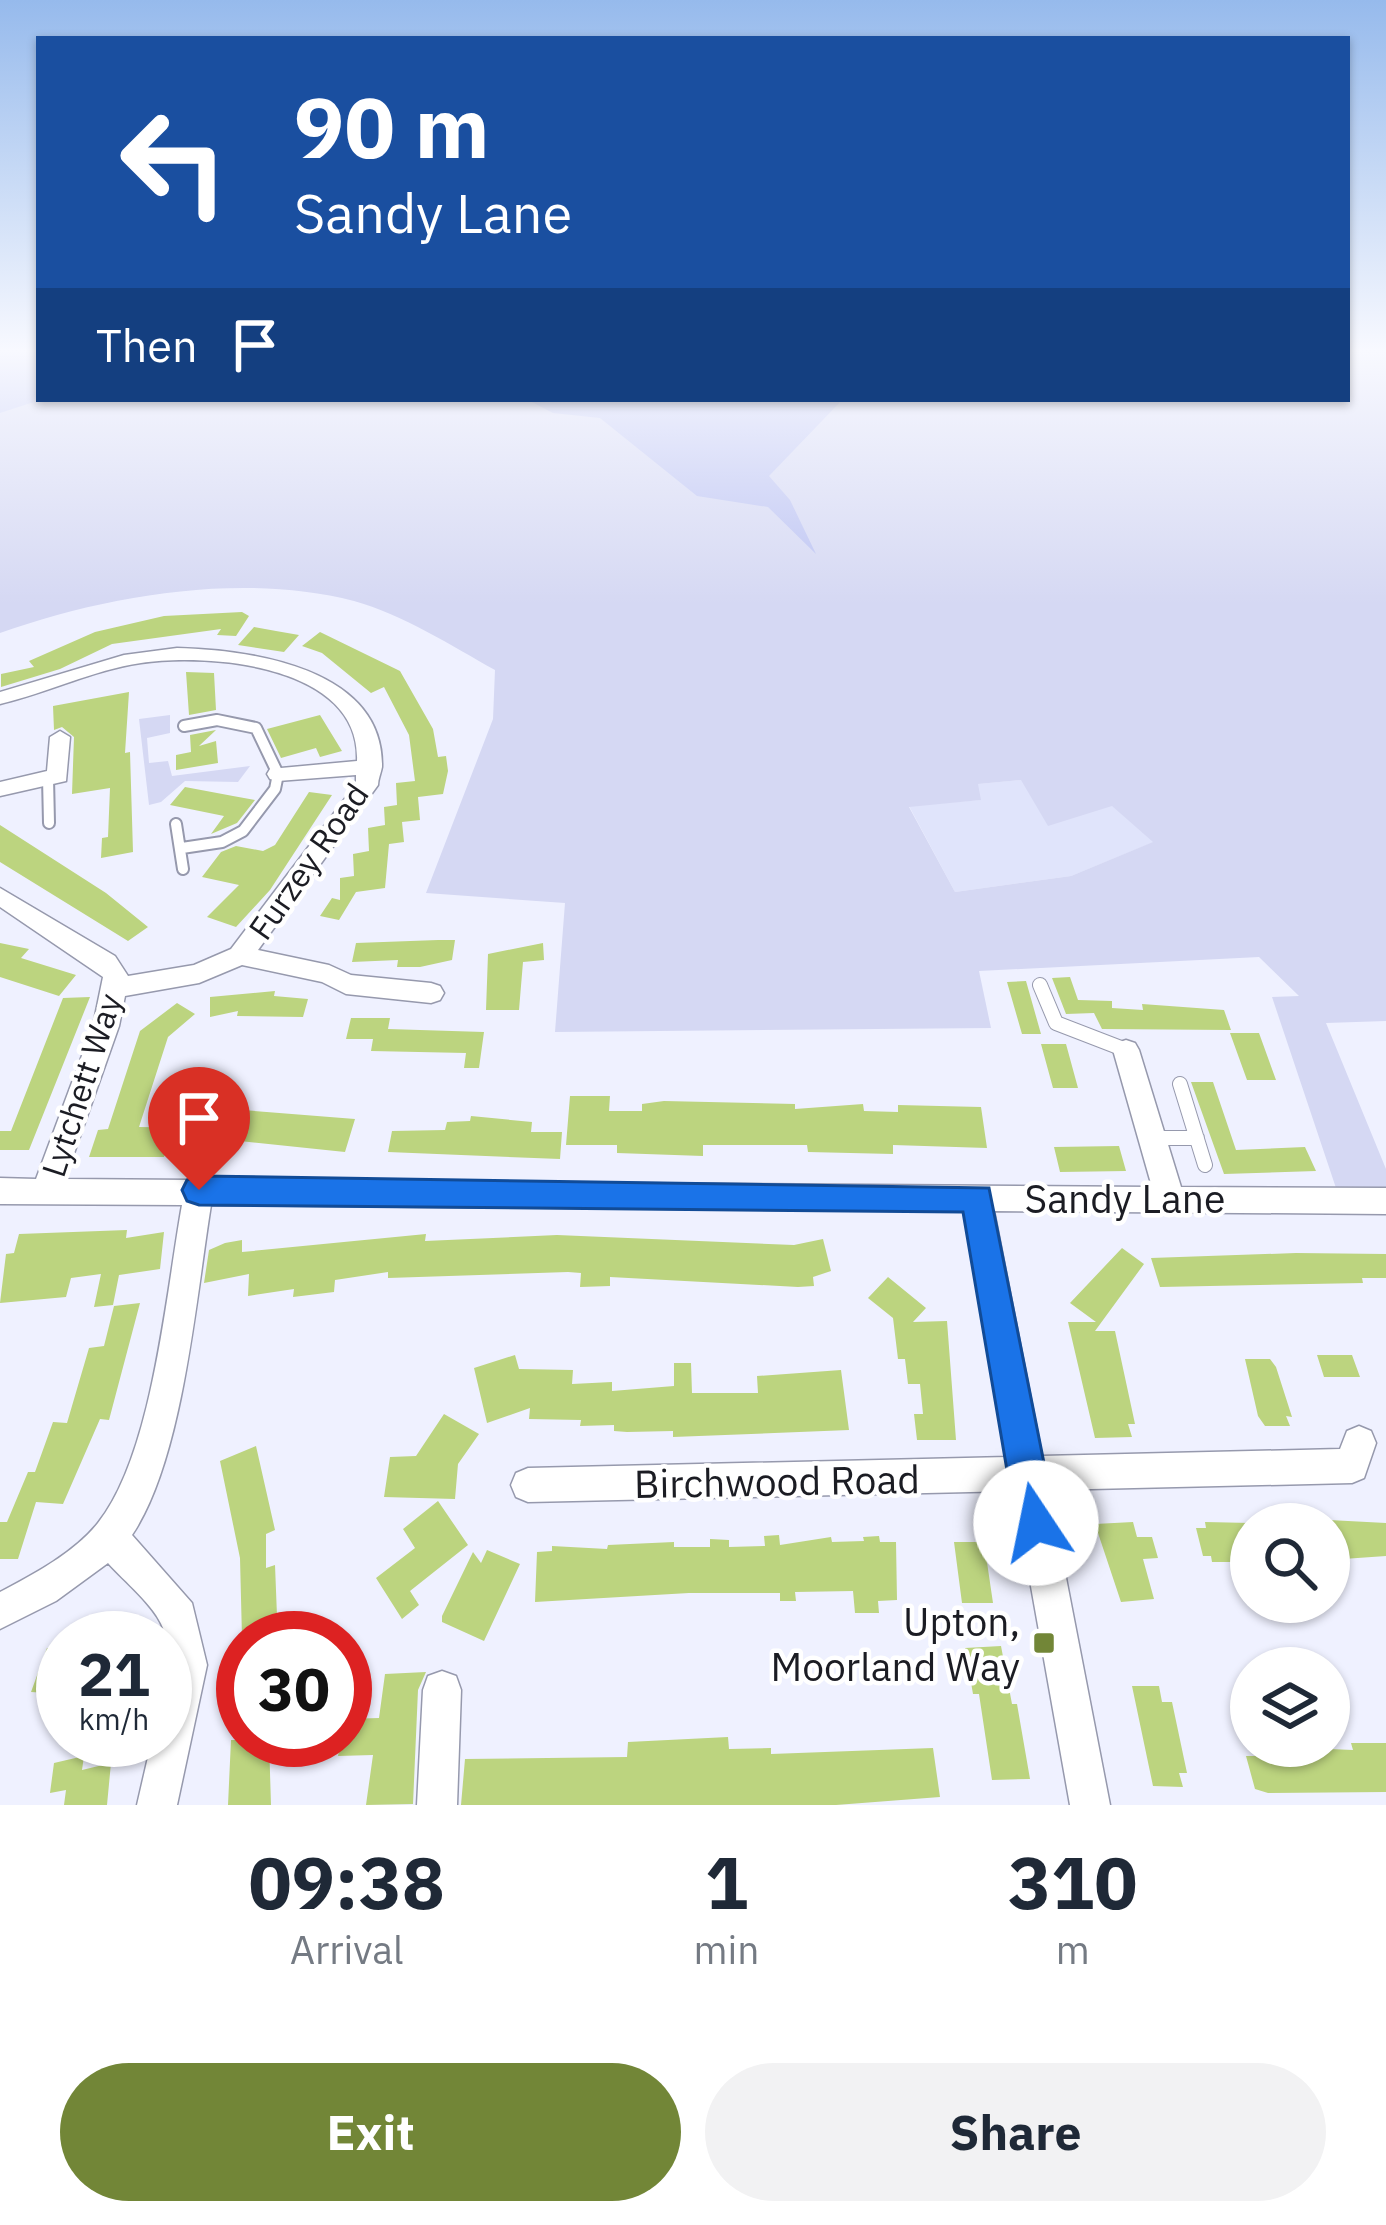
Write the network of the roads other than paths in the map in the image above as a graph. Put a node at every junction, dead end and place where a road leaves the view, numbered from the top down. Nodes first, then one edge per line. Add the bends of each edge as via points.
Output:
1 (0, 698) edge
2 (184, 726) dead end
3 (60, 737) dead end
4 (371, 767) junction
5 (278, 774) junction
6 (48, 778) junction
7 (0, 788) edge
8 (49, 824) dead end
9 (176, 824) dead end
10 (182, 848) junction
11 (184, 869) dead end
12 (0, 896) edge
13 (240, 955) junction
14 (1040, 985) dead end
15 (117, 988) junction
16 (431, 993) dead end
17 (1126, 1050) joint
18 (1180, 1084) dead end
19 (1152, 1138) junction
20 (1197, 1138) junction
21 (1205, 1165) dead end
22 (199, 1190) junction
23 (0, 1191) edge
24 (46, 1192) junction
25 (977, 1198) junction
26 (1170, 1198) junction
27 (1386, 1201) edge
28 (1359, 1443) dead end
29 (1027, 1476) junction
30 (528, 1485) dead end
31 (110, 1538) junction
32 (0, 1611) edge
33 (442, 1690) dead end
34 (158, 1805) edge
35 (437, 1805) edge
36 (1090, 1805) edge

1 - 4 street, Furzey Road via 171,653 272,664 304,673 346,702 368,735
2 - 5 lane via 217,720 256,728
3 - 6 street via 58,776
4 - 5 street
4 - 13 street, Furzey Road via 341,822
5 - 10 lane via 243,831
6 - 7 street
6 - 8 lane
9 - 10 lane
10 - 11 lane
12 - 15 street, Lytchett Way via 106,962
13 - 15 street via 200,974
13 - 16 street via 346,984
14 - 17 lane via 1056,1023
15 - 24 street, Lytchett Way
17 - 19 street
18 - 20 lane
19 - 20 lane
19 - 26 street
20 - 21 lane
22 - 24 street, Sandy Lane
22 - 25 street, Sandy Lane
22 - 31 street via 154,1439 138,1494
23 - 24 street, Sandy Lane
25 - 26 street, Sandy Lane
25 - 29 street
26 - 27 street, Sandy Lane
28 - 29 street, Birchwood Road via 1352,1466
29 - 30 street, Birchwood Road
29 - 36 street
31 - 32 street
31 - 34 street via 179,1616 188,1665
33 - 35 street

